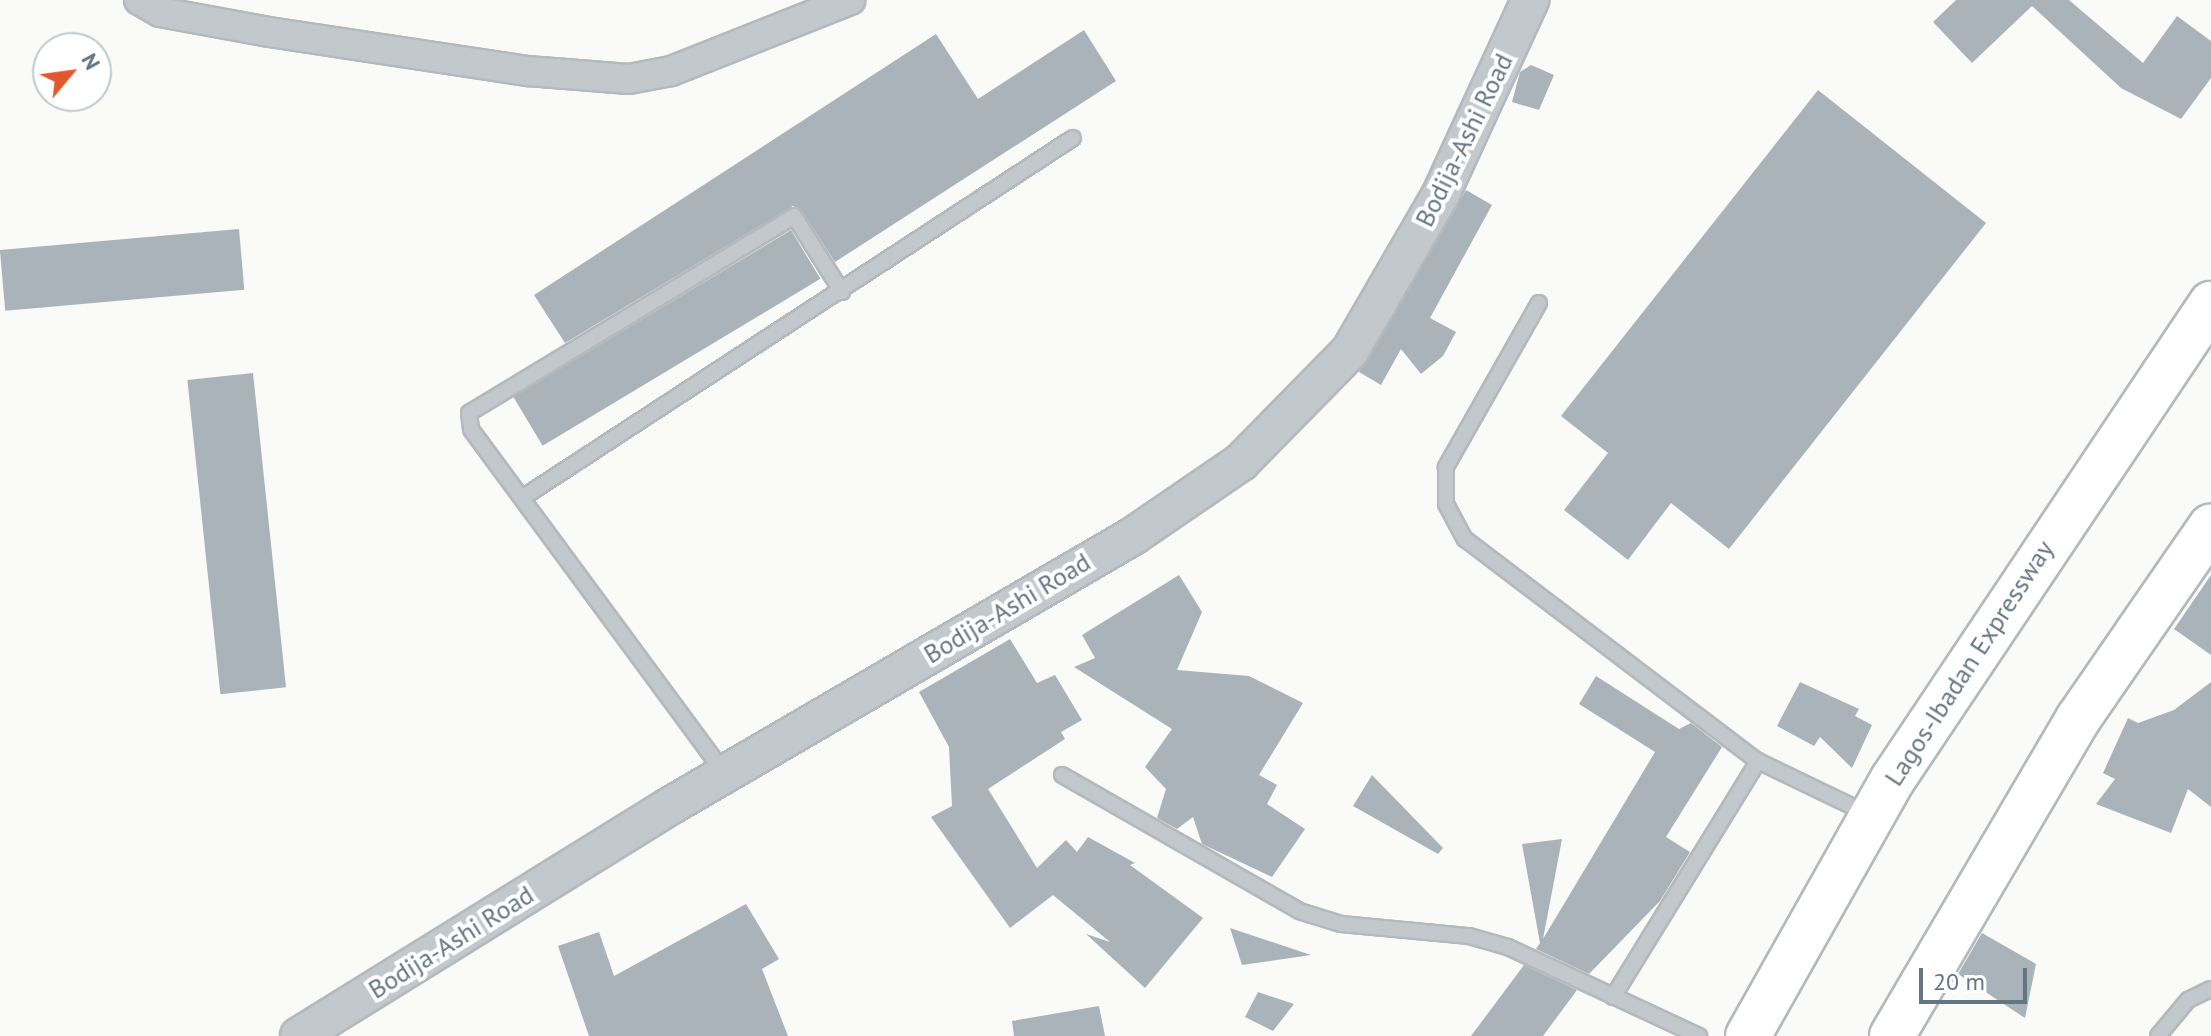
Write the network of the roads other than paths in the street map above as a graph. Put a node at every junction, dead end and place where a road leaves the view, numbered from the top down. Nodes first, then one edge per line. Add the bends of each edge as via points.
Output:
1 (139, 0) edge
2 (850, 0) edge
3 (1530, 0) edge
4 (1073, 138) dead end
5 (842, 292) junction
6 (1539, 303) dead end
7 (2211, 304) edge
8 (522, 498) junction
9 (2211, 526) edge
10 (1758, 761) junction
11 (1062, 775) dead end
12 (726, 776) junction
13 (1872, 816) junction
14 (2211, 989) edge
15 (1613, 997) junction
16 (299, 1036) edge
17 (1699, 1036) edge
18 (1748, 1036) edge
19 (1892, 1036) edge
20 (2158, 1036) edge

1 - 2 street via 160,12 269,32 528,71 629,79 671,71
3 - 12 street, Bodija-Ashi Road via 1440,196 1350,351 1283,422 1196,497
4 - 5 lane
5 - 8 lane
5 - 8 lane via 794,216 488,397 469,413 471,429
6 - 10 lane via 1446,467 1446,504 1465,539
7 - 13 highway, Lagos-Ibadan Expressway via 2079,493
8 - 12 lane
9 - 19 highway via 2078,719
10 - 13 lane
10 - 15 lane
11 - 15 lane via 1299,911 1341,924 1469,936 1546,962
12 - 16 street, Bodija-Ashi Road
13 - 18 highway, Lagos-Ibadan Expressway
14 - 20 lane via 2188,1000
15 - 17 lane

